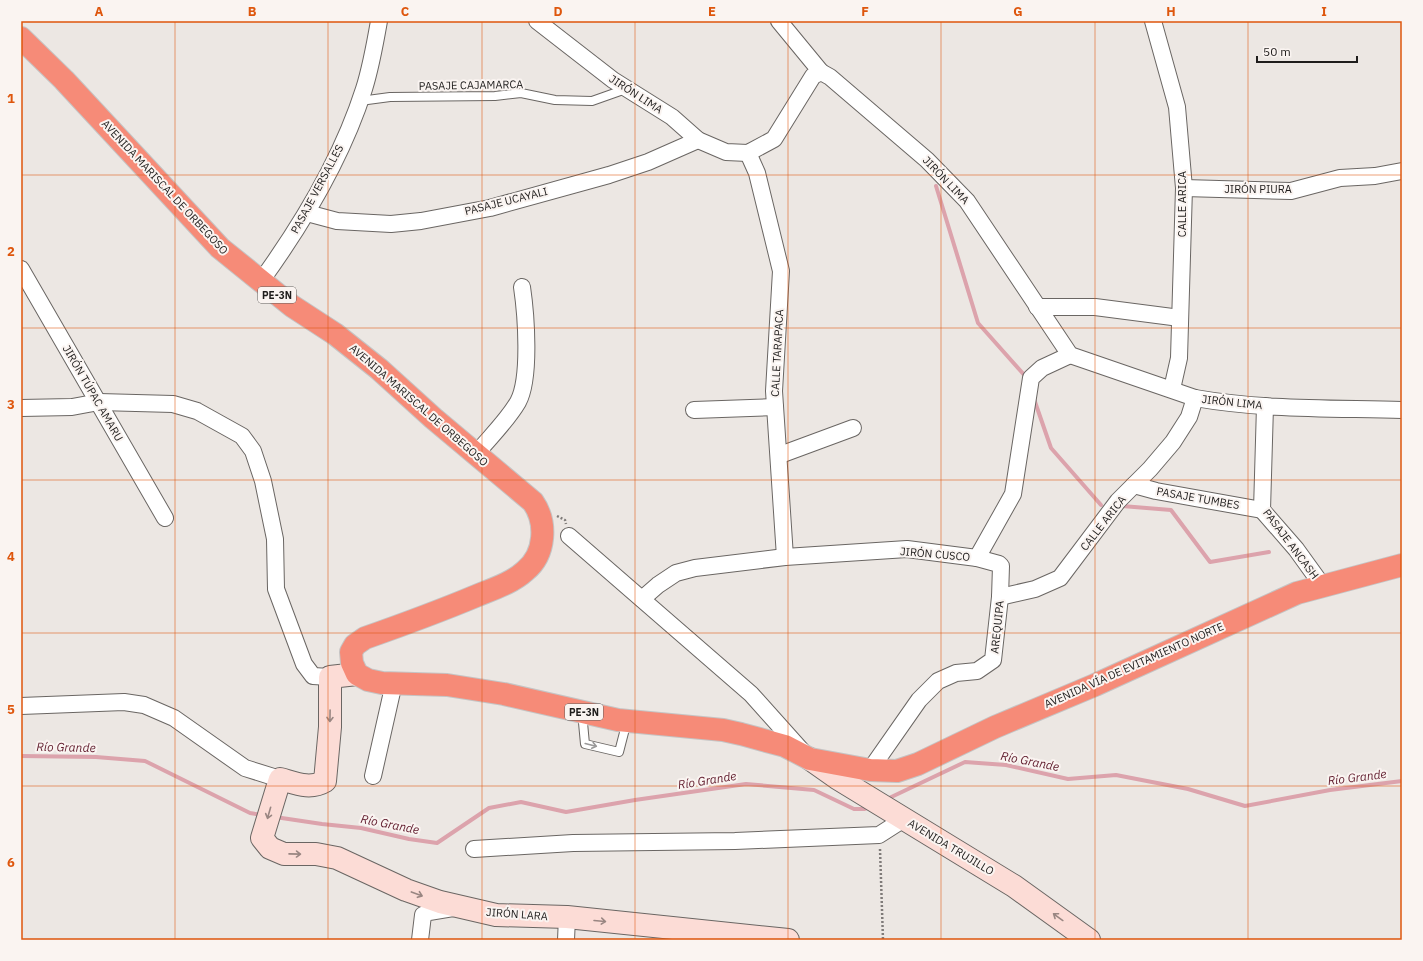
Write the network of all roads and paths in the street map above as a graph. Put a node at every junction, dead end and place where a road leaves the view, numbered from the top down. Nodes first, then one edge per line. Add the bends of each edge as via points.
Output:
1 (380, 21) edge
2 (537, 21) edge
3 (779, 21) edge
4 (1153, 21) edge
5 (21, 38) edge
6 (821, 72) junction
7 (627, 89) junction
8 (360, 101) junction
9 (698, 140) junction
10 (748, 153) junction
11 (1402, 171) edge
12 (1184, 188) junction
13 (307, 213) junction
14 (21, 269) edge
15 (261, 281) junction
16 (522, 287) dead end
17 (1037, 307) junction
18 (1180, 318) junction
19 (1070, 355) junction
20 (1172, 389) junction
21 (1196, 398) junction
22 (99, 402) junction
23 (1265, 406) junction
24 (776, 407) junction
25 (21, 408) edge
26 (694, 410) dead end
27 (1402, 410) edge
28 (853, 428) dead end
29 (476, 454) junction
30 (780, 455) junction
31 (1134, 485) junction
32 (1262, 510) junction
33 (165, 518) dead end
34 (569, 536) dead end
35 (785, 557) junction
36 (977, 558) junction
37 (1402, 565) edge
38 (1322, 585) junction
39 (1000, 597) junction
40 (642, 599) junction
41 (357, 674) junction
42 (330, 677) junction
43 (394, 683) junction
44 (21, 706) edge
45 (581, 712) junction
46 (627, 721) junction
47 (810, 759) junction
48 (870, 770) junction
49 (373, 776) dead end
50 (278, 784) junction
51 (901, 817) junction
52 (879, 835) junction
53 (474, 849) dead end
54 (459, 907) junction
55 (567, 917) junction
56 (732, 937) edge
57 (420, 940) edge
58 (566, 940) edge
59 (788, 940) edge
60 (883, 940) edge
61 (1090, 940) edge

1 - 8 street, PASAJE VERSALLES
2 - 7 street, JIRÓN LIMA
3 - 6 street, JIRÓN LIMA
4 - 12 street, CALLE ARICA via 1177,107
5 - 15 highway, AVENIDA MARISCAL DE ORBEGOSO / PE-3N via 64,80 220,248
6 - 10 street via 813,76 774,139
6 - 17 street, JIRÓN LIMA via 927,160 967,201
7 - 8 lane, PASAJE CAJAMARCA via 592,102 555,100 521,93 495,96 390,97
7 - 9 street, JIRÓN LIMA via 672,117
8 - 13 street, PASAJE VERSALLES via 336,159
9 - 10 street, JIRÓN LIMA via 726,152
9 - 13 street, PASAJE UCAYALI via 648,162 609,175 490,208 421,221 391,224 337,221
10 - 24 street, CALLE TARAPACA via 757,174 780,271 774,391
11 - 12 street, JIRÓN PIURA via 1340,178 1292,191
12 - 18 street, CALLE ARICA
13 - 15 street, PASAJE VERSALLES
14 - 22 street, JIRÓN TÚPAC AMARU
15 - 29 highway, AVENIDA MARISCAL DE ORBEGOSO / PE-3N via 380,368
16 - 29 street via 526,332 524,386 514,408
17 - 18 street via 1095,307
17 - 19 street, JIRÓN LIMA
18 - 20 street, CALLE ARICA via 1179,358
19 - 20 street, JIRÓN LIMA
19 - 36 street, JIRÓN CUSCO via 1042,368 1031,378 1013,494
20 - 21 street, JIRÓN LIMA
21 - 23 street, JIRÓN LIMA
21 - 31 street, CALLE ARICA via 1189,417 1173,442
22 - 25 street
22 - 33 street, JIRÓN TÚPAC AMARU
22 - 42 street via 173,404 197,411 242,436 253,451 263,481 275,539 276,589 285,615 304,664 313,676
23 - 27 street, JIRÓN LIMA
23 - 32 street, PASAJE ANCASH
24 - 26 street
24 - 30 street, CALLE TARAPACA
28 - 30 street
29 - 41 highway, AVENIDA MARISCAL DE ORBEGOSO / PE-3N via 539,511 543,534 536,557 526,571 503,585 365,638 351,652
30 - 35 street, CALLE TARAPACA
31 - 32 street, PASAJE TUMBES
31 - 39 street, CALLE ARICA via 1118,501 1060,578 1035,589
32 - 38 street, PASAJE ANCASH via 1296,549
34 - 40 street
35 - 36 street, JIRÓN CUSCO via 906,549
35 - 40 street, JIRÓN CUSCO via 695,568 676,573
36 - 39 street, AREQUIPA via 996,561 1001,566
37 - 38 highway, AVENIDA VÍA DE EVITAMIENTO NORTE
38 - 48 highway, AVENIDA VÍA DE EVITAMIENTO NORTE via 1297,592 918,764 898,771
39 - 48 street, AREQUIPA via 993,660 976,671 956,673 938,682 919,700
40 - 47 street via 751,694
41 - 42 street
41 - 43 highway, PE-3N via 368,680
42 -> 50 street via 330,727 325,781 317,786
43 - 45 highway, PE-3N via 468,688
43 - 49 street
44 - 50 street via 124,702 144,705 174,718 245,768
45 - 46 highway, PE-3N
45 -> 46 lane via 585,744 619,752
46 - 47 highway, PE-3N via 741,734 785,746
47 - 48 highway, AVENIDA VÍA DE EVITAMIENTO NORTE
47 - 51 street, AVENIDA TRUJILLO / PE-3N
50 -> 54 street, JIRÓN LARA via 262,838 270,848 284,854 316,854 337,858 406,890
51 - 52 street
61 -> 51 street, AVENIDA TRUJILLO / PE-3N via 1014,886
52 - 53 street via 734,841 573,843
52 - 60 path
54 - 55 street, JIRÓN LARA via 496,915
54 - 57 street via 423,915
55 -> 56 street, JIRÓN LARA
55 - 58 street
56 - 59 street, JIRÓN LARA

